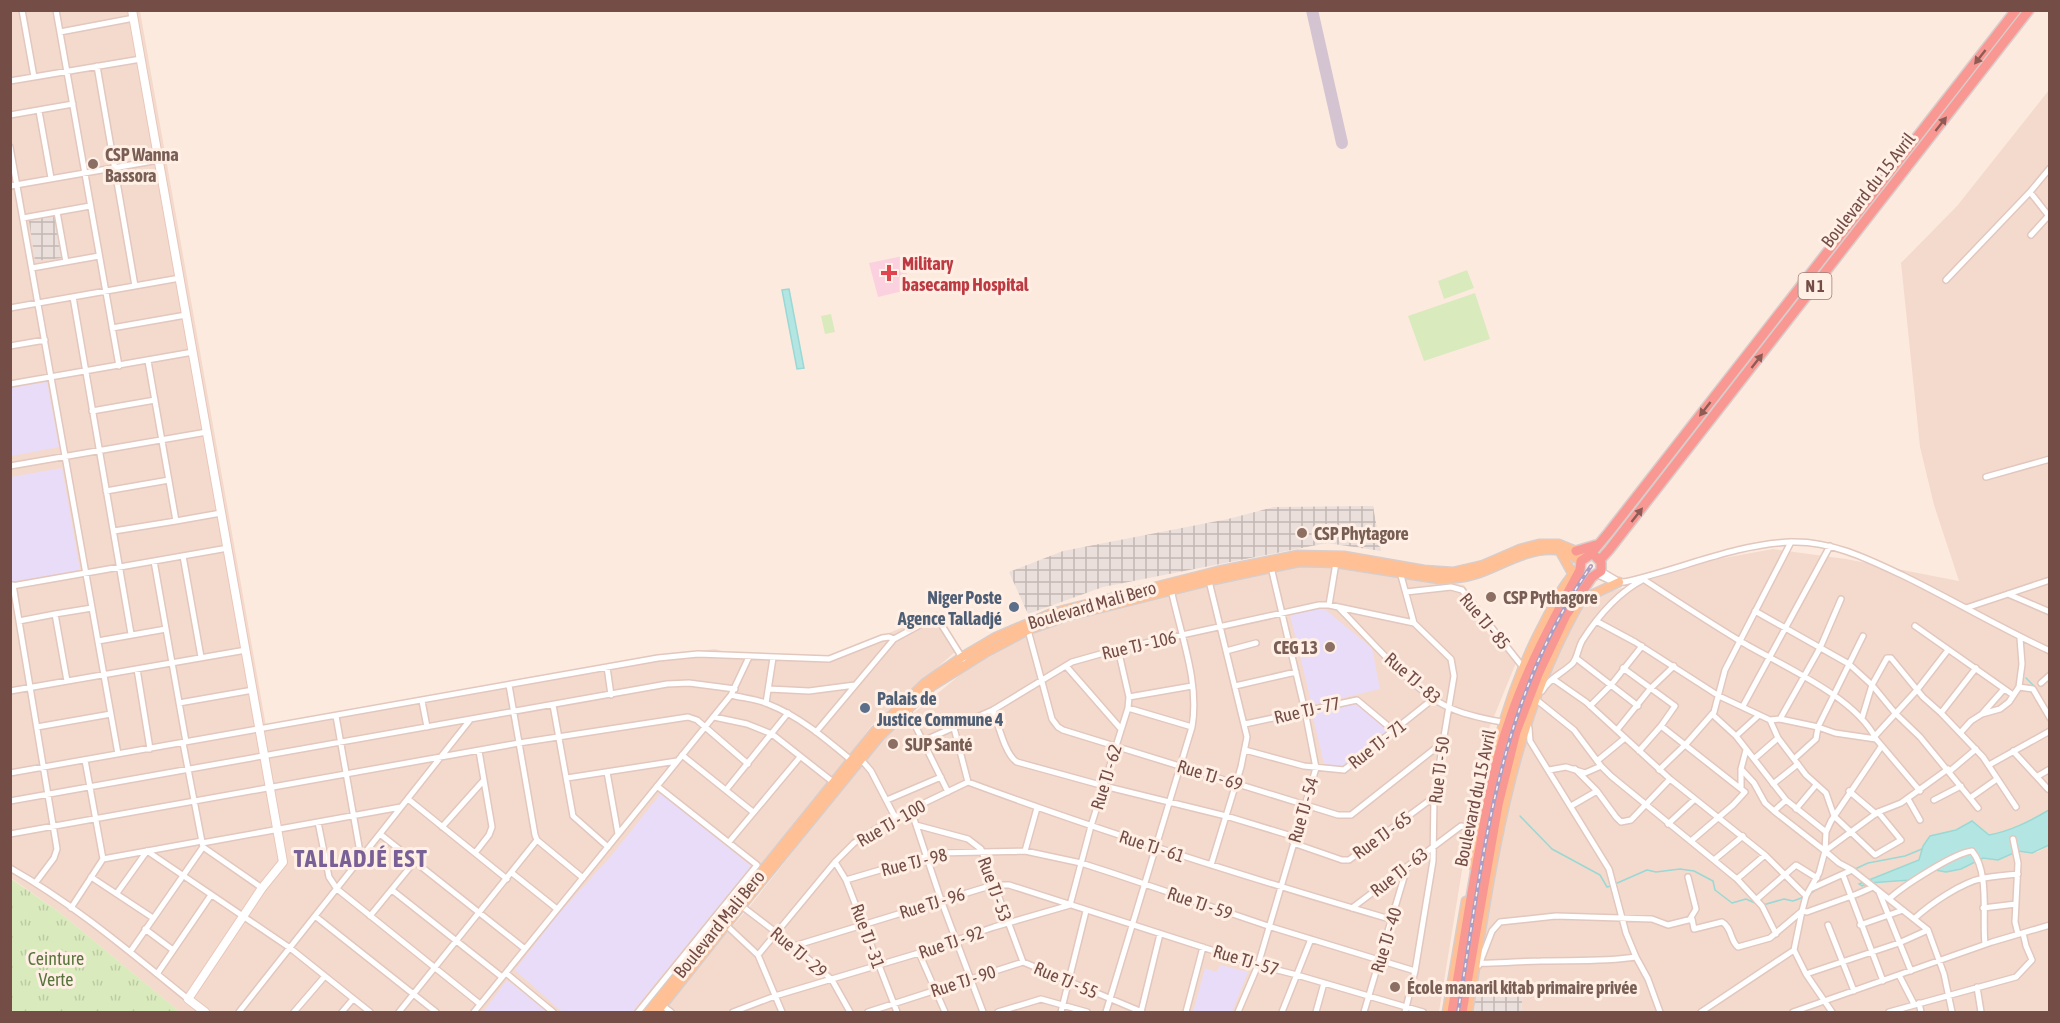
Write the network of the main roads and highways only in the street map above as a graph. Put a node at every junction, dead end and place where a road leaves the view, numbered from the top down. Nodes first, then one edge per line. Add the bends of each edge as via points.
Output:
1 (2016, 10) edge
2 (2029, 10) edge
3 (1600, 543) junction
4 (1558, 550) junction
5 (1576, 551) junction
6 (1600, 560) junction
7 (1580, 566) junction
8 (1400, 569) junction
9 (1596, 575) junction
10 (1619, 582) road end
11 (1170, 587) junction
12 (1583, 599) junction
13 (964, 660) junction
14 (856, 758) junction
15 (739, 904) junction
16 (660, 1009) edge
17 (648, 1012) edge
18 (1447, 1012) edge
19 (1452, 1012) edge
20 (1462, 1012) edge
21 (1468, 1012) edge

1 -> 3 highway, Boulevard du 15 Avril / N 1
6 -> 2 highway, Boulevard du 15 Avril / N 1
3 - 5 highway
3 - 7 highway, Boulevard du 15 Avril / N 1
4 - 7 main road
4 - 7 main road
4 - 8 main road, Boulevard Mali Bero via 1530,554 1454,579
5 - 7 main road, Boulevard Mali Bero
5 - 8 main road, Boulevard Mali Bero via 1559,544 1539,544 1453,572
6 - 7 highway
6 - 9 highway via 1602,565
7 - 9 highway via 1585,575
7 - 18 main road, Boulevard du 15 Avril via 1554,603 1522,666 1502,722 1478,828
7 - 19 highway, Boulevard du 15 Avril via 1527,673 1497,761
8 - 11 main road, Boulevard Mali Bero via 1314,561
8 - 11 main road, Boulevard Mali Bero via 1344,556 1298,555
9 - 12 main road, Boulevard du 15 Avril
9 - 20 highway, Boulevard du 15 Avril via 1574,603 1550,648 1514,741 1498,805
10 - 12 main road
11 - 13 main road, Boulevard Mali Bero via 1065,616
11 - 13 main road, Boulevard Mali Bero via 1052,612 996,637
12 - 21 main road, Boulevard du 15 Avril via 1541,684 1521,740 1499,832
13 - 14 main road, Boulevard Mali Bero
13 - 14 main road, Boulevard Mali Bero via 925,683
14 - 15 main road, Boulevard Mali Bero
14 - 15 main road, Boulevard Mali Bero
15 - 16 main road, Boulevard Mali Bero
15 - 17 main road, Boulevard Mali Bero via 727,908

